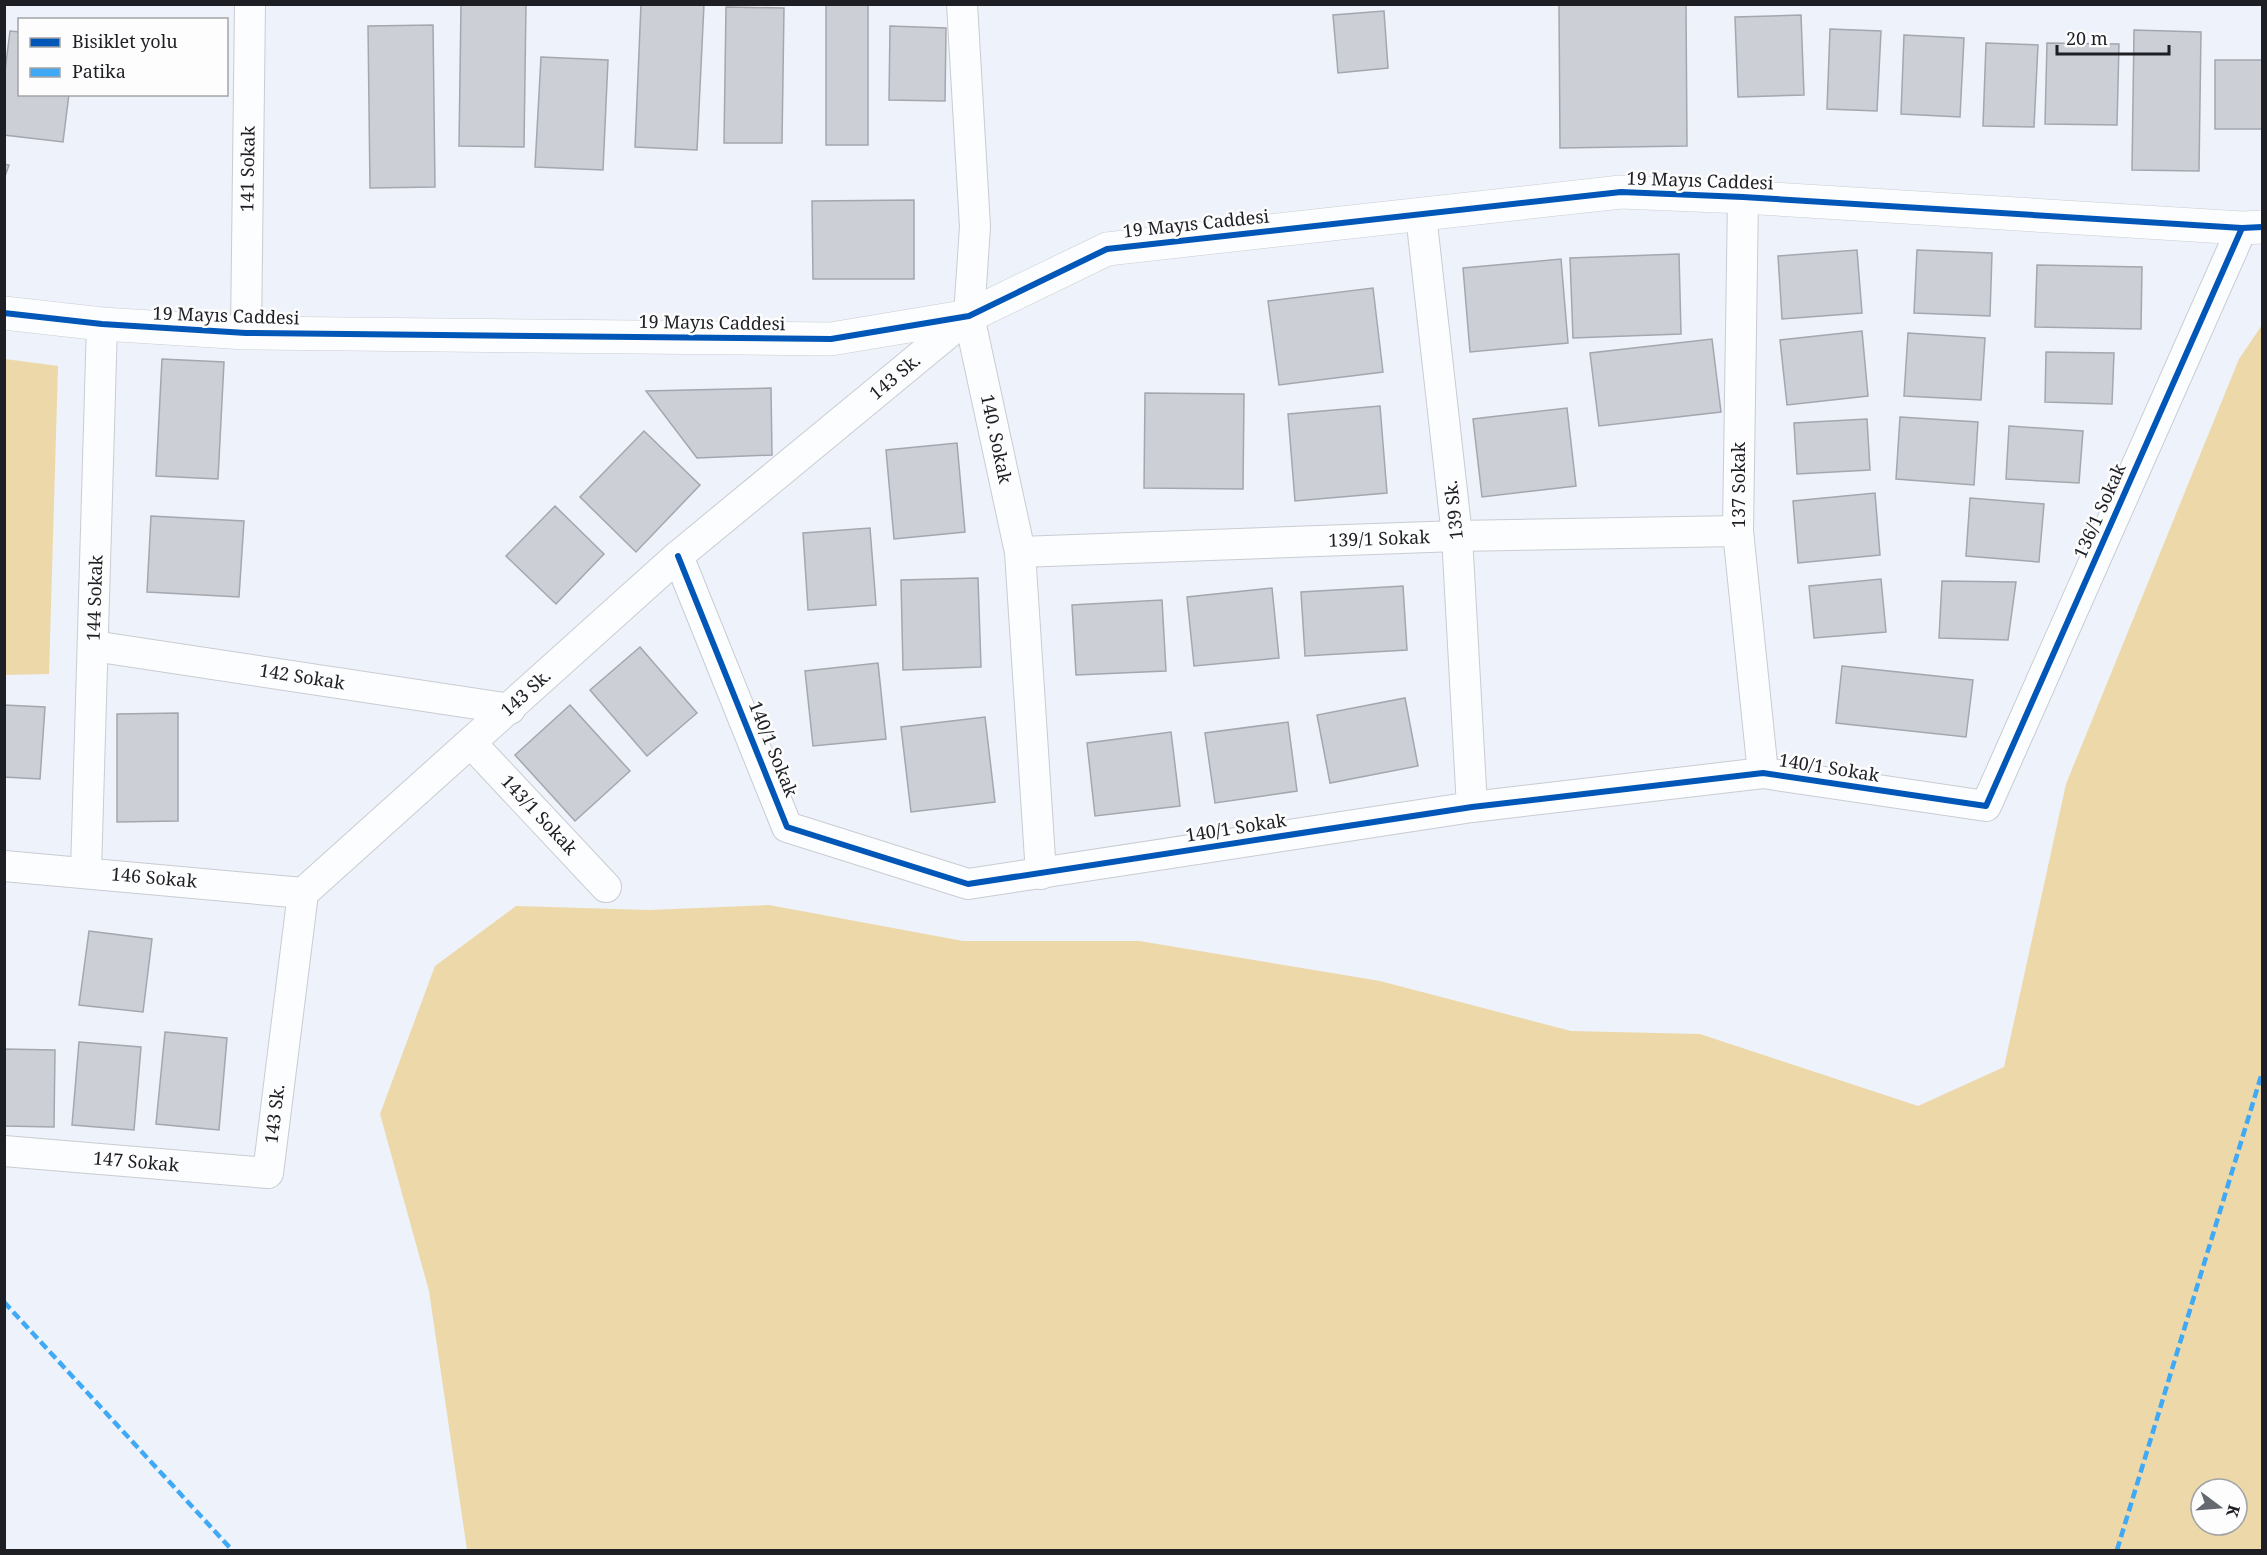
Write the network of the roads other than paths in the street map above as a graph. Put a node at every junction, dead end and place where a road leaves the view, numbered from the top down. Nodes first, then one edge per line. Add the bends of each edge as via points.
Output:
1 (250, 4) edge
2 (962, 4) edge
3 (1743, 197) junction
4 (1421, 215) junction
5 (2252, 228) edge
6 (4, 313) edge
7 (969, 316) junction
8 (102, 324) junction
9 (246, 333) junction
10 (1738, 531) junction
11 (1457, 536) junction
12 (1020, 552) junction
13 (678, 556) junction
14 (93, 646) junction
15 (510, 709) junction
16 (471, 742) junction
17 (1763, 773) junction
18 (1986, 806) joint
19 (1472, 807) junction
20 (4, 866) edge
21 (86, 872) junction
22 (1041, 874) junction
23 (606, 887) dead end
24 (303, 892) junction
25 (4, 1151) edge
26 (268, 1173) joint

1 - 9 street, 141 Sokak
2 - 7 street, 140. Sokak via 975,227
3 - 4 street, 19 Mayıs Caddesi via 1621,192
3 - 5 street, 19 Mayıs Caddesi
3 - 10 street, 137 Sokak
4 - 7 street, 19 Mayıs Caddesi via 1107,249
4 - 11 street, 139 Sk.
5 - 18 street, 136/1 Sokak
6 - 8 street, 19 Mayıs Caddesi
7 - 9 street, 19 Mayıs Caddesi via 831,339
7 - 12 street, 140. Sokak
7 - 13 street, 143 Sk.
8 - 9 street, 19 Mayıs Caddesi
8 - 14 street, 144 Sokak
10 - 11 street, 139/1 Sokak
10 - 17 street, 137 Sokak
11 - 12 street, 139/1 Sokak
11 - 19 street, 139 Sk.
12 - 22 street, 140. Sokak
13 - 15 street, 143 Sk.
13 - 22 street, 140/1 Sokak via 787,826 968,884
14 - 15 street, 142 Sokak
14 - 21 street, 144 Sokak
15 - 16 street, 143 Sk.
16 - 23 street, 143/1 Sokak
16 - 24 street, 143 Sk.
17 - 18 street, 140/1 Sokak
17 - 19 street, 140/1 Sokak
19 - 22 street, 140/1 Sokak
20 - 21 street, 146 Sokak
21 - 24 street, 146 Sokak
24 - 26 street, 143 Sk.
25 - 26 street, 147 Sokak

